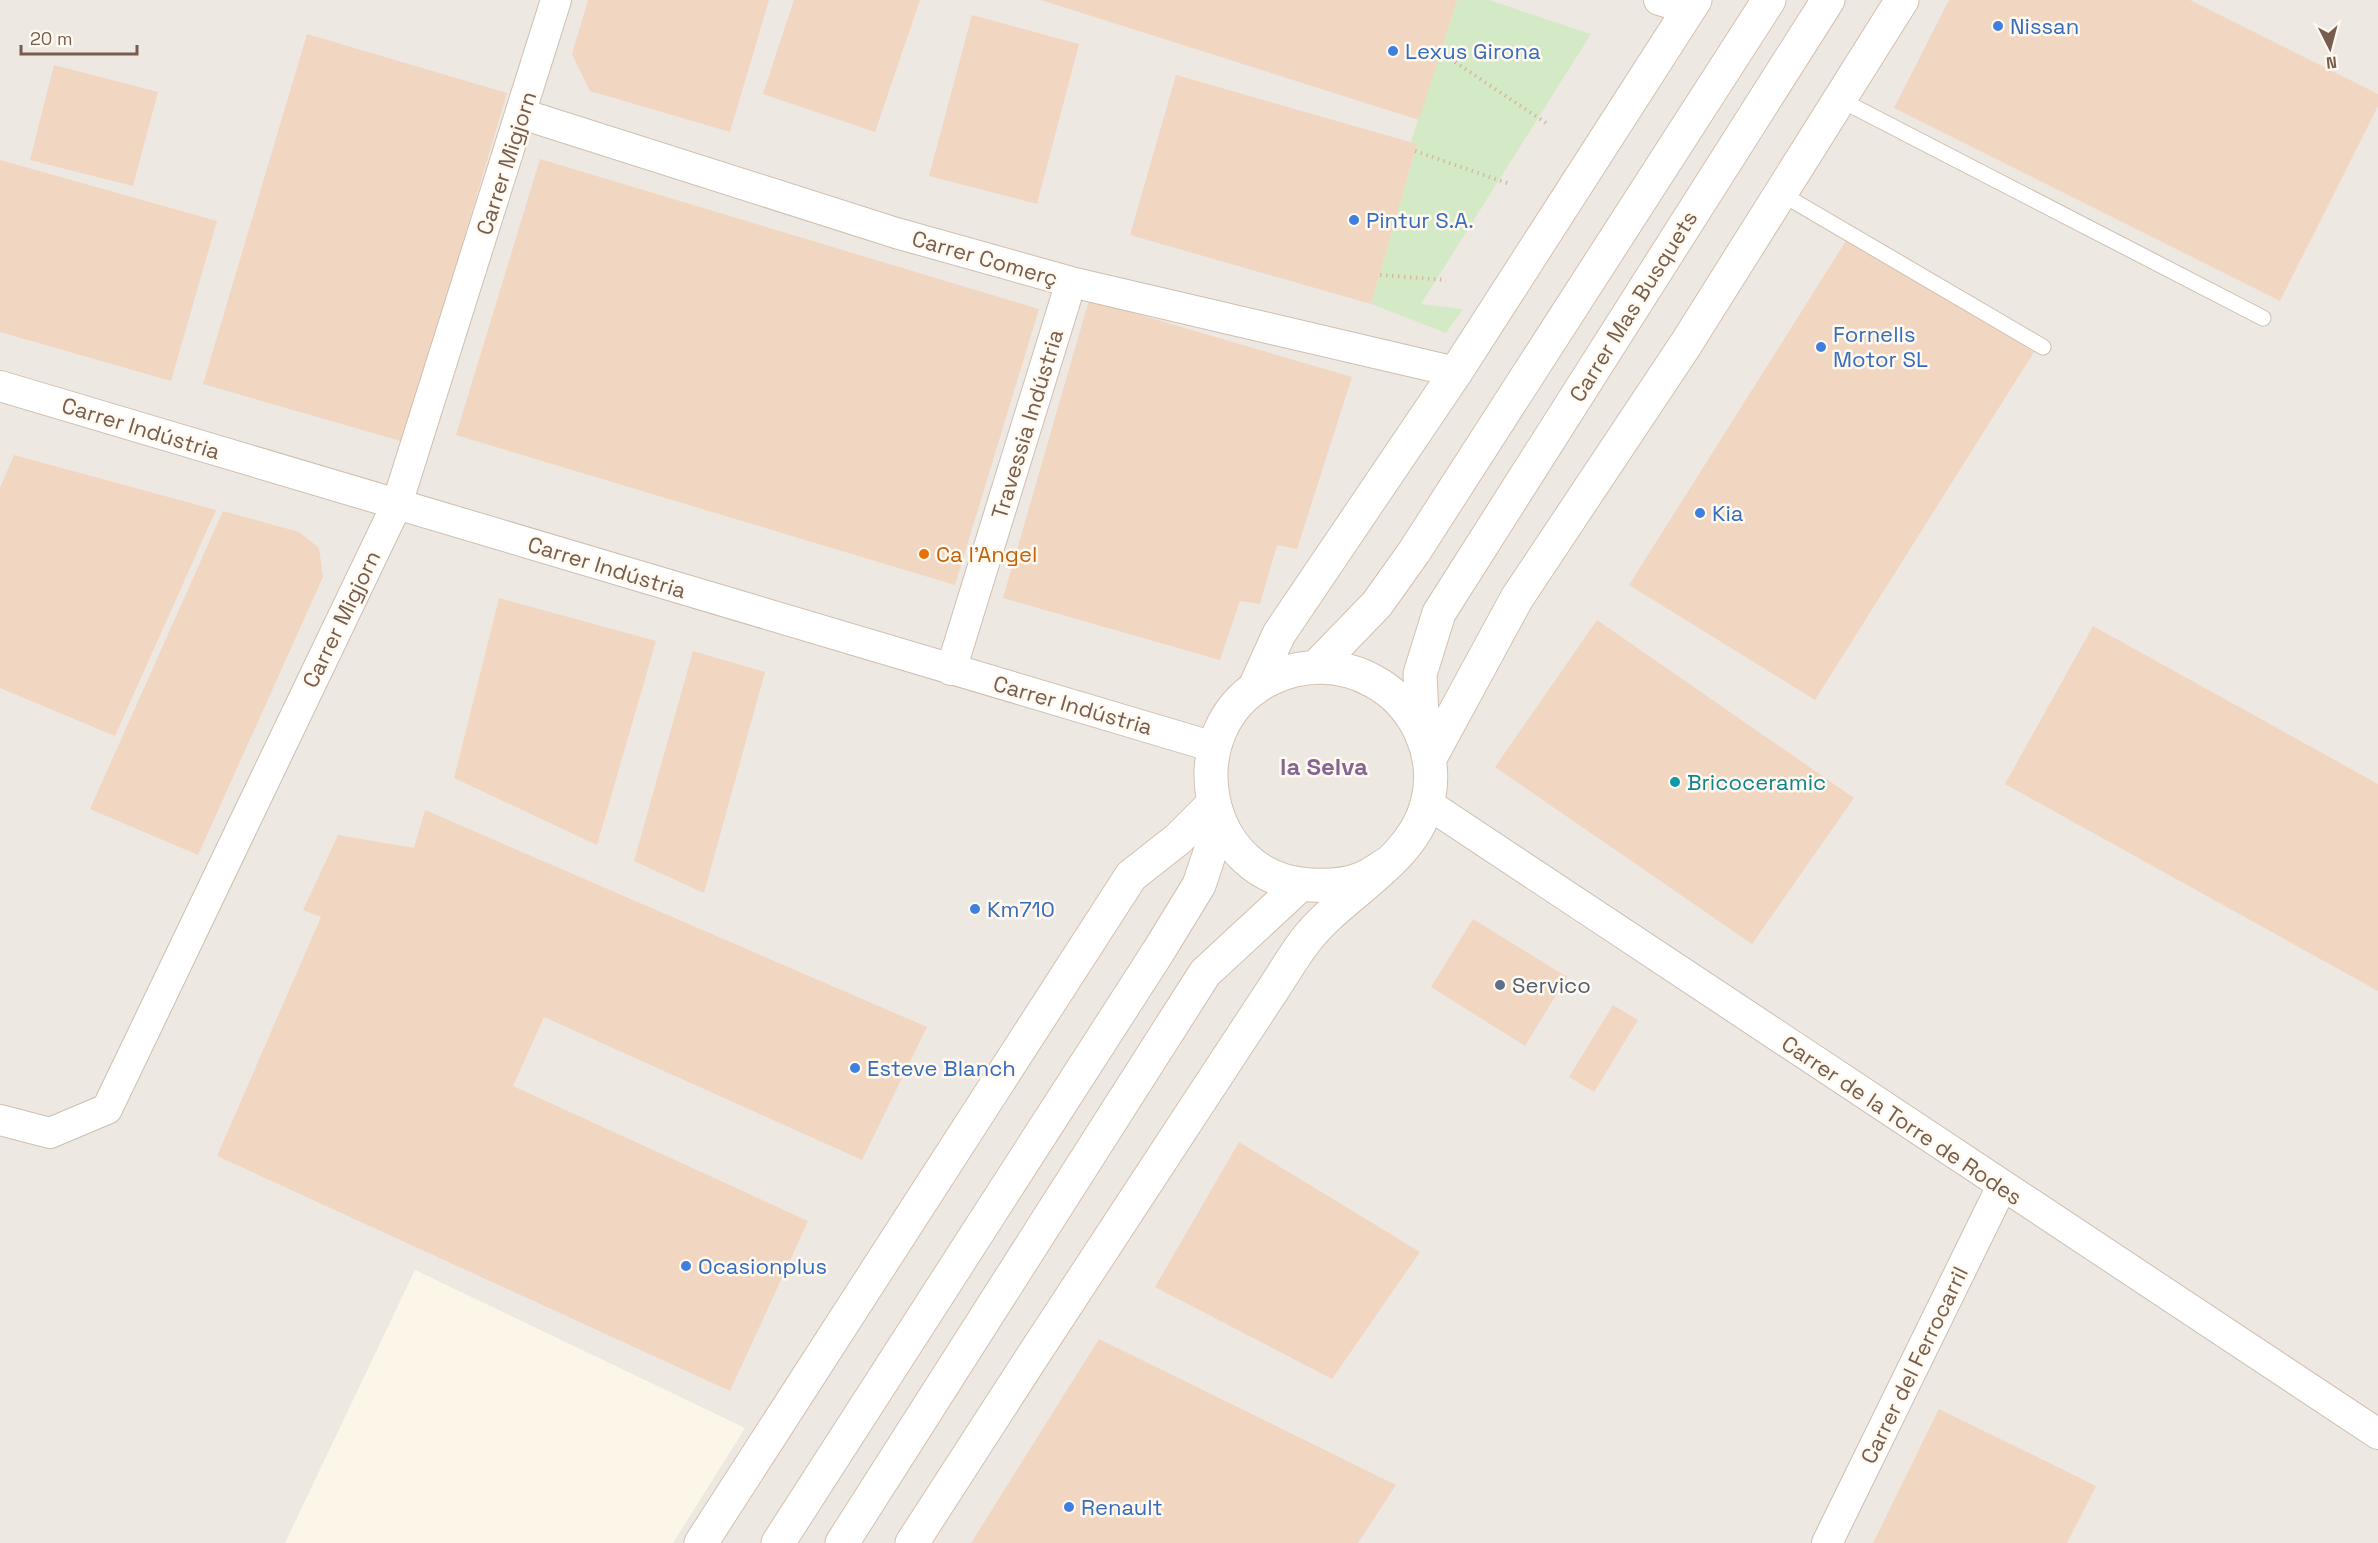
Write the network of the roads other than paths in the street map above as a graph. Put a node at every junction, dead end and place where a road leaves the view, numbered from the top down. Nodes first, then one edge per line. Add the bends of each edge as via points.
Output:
1 (556, 0) edge
2 (1769, 0) edge
3 (1828, 0) edge
4 (1902, 0) edge
5 (1681, 3) edge
6 (1839, 99) junction
7 (522, 114) junction
8 (1780, 194) junction
9 (1071, 282) junction
10 (2263, 318) dead end
11 (2043, 347) dead end
12 (1456, 372) junction
13 (0, 386) edge
14 (396, 504) junction
15 (1316, 667) junction
16 (951, 670) junction
17 (1254, 689) junction
18 (1214, 747) junction
19 (1426, 749) junction
20 (1428, 804) junction
21 (1217, 813) junction
22 (1390, 862) junction
23 (1300, 885) junction
24 (0, 1120) edge
25 (2002, 1186) junction
26 (2378, 1434) edge
27 (701, 1543) edge
28 (778, 1543) edge
29 (842, 1543) edge
30 (912, 1543) edge
31 (1827, 1543) edge

1 - 7 street, Carrer Migjorn
2 - 15 main road via 1414,552 1377,604
3 - 19 main road, Carrer Mas Busquets via 1439,612 1420,674
4 - 6 main road
5 - 12 main road
6 - 8 main road
6 - 10 lane
7 - 9 street, Carrer Comerç via 896,233
7 - 14 street, Carrer Migjorn
8 - 11 lane
8 - 19 main road via 1686,344 1517,598
9 - 12 street, Carrer Comerç
9 - 16 street, Travessia Indústria
12 - 17 main road via 1279,634
13 - 14 street, Carrer Indústria
14 - 16 street, Carrer Indústria
14 - 24 street, Carrer Migjorn via 107,1109 50,1133
15 - 17 main road via 1284,673
15 - 19 main road via 1361,674 1381,685 1413,717
16 - 18 street, Carrer Indústria
17 - 18 main road via 1230,715
18 - 21 main road via 1210,766
19 - 20 main road, Carrer Mas Busquets via 1431,782
20 - 22 main road via 1413,836
20 - 25 street, Carrer de la Torre de Rodes
21 - 23 main road via 1233,845 1252,863 1274,877
21 - 27 main road via 1131,876
21 - 28 main road via 1199,885
22 - 23 main road via 1362,878 1331,886
22 - 30 main road via 1308,937
23 - 29 main road via 1205,973
25 - 26 street, Carrer de la Torre de Rodes
25 - 31 street, Carrer del Ferrocarril

